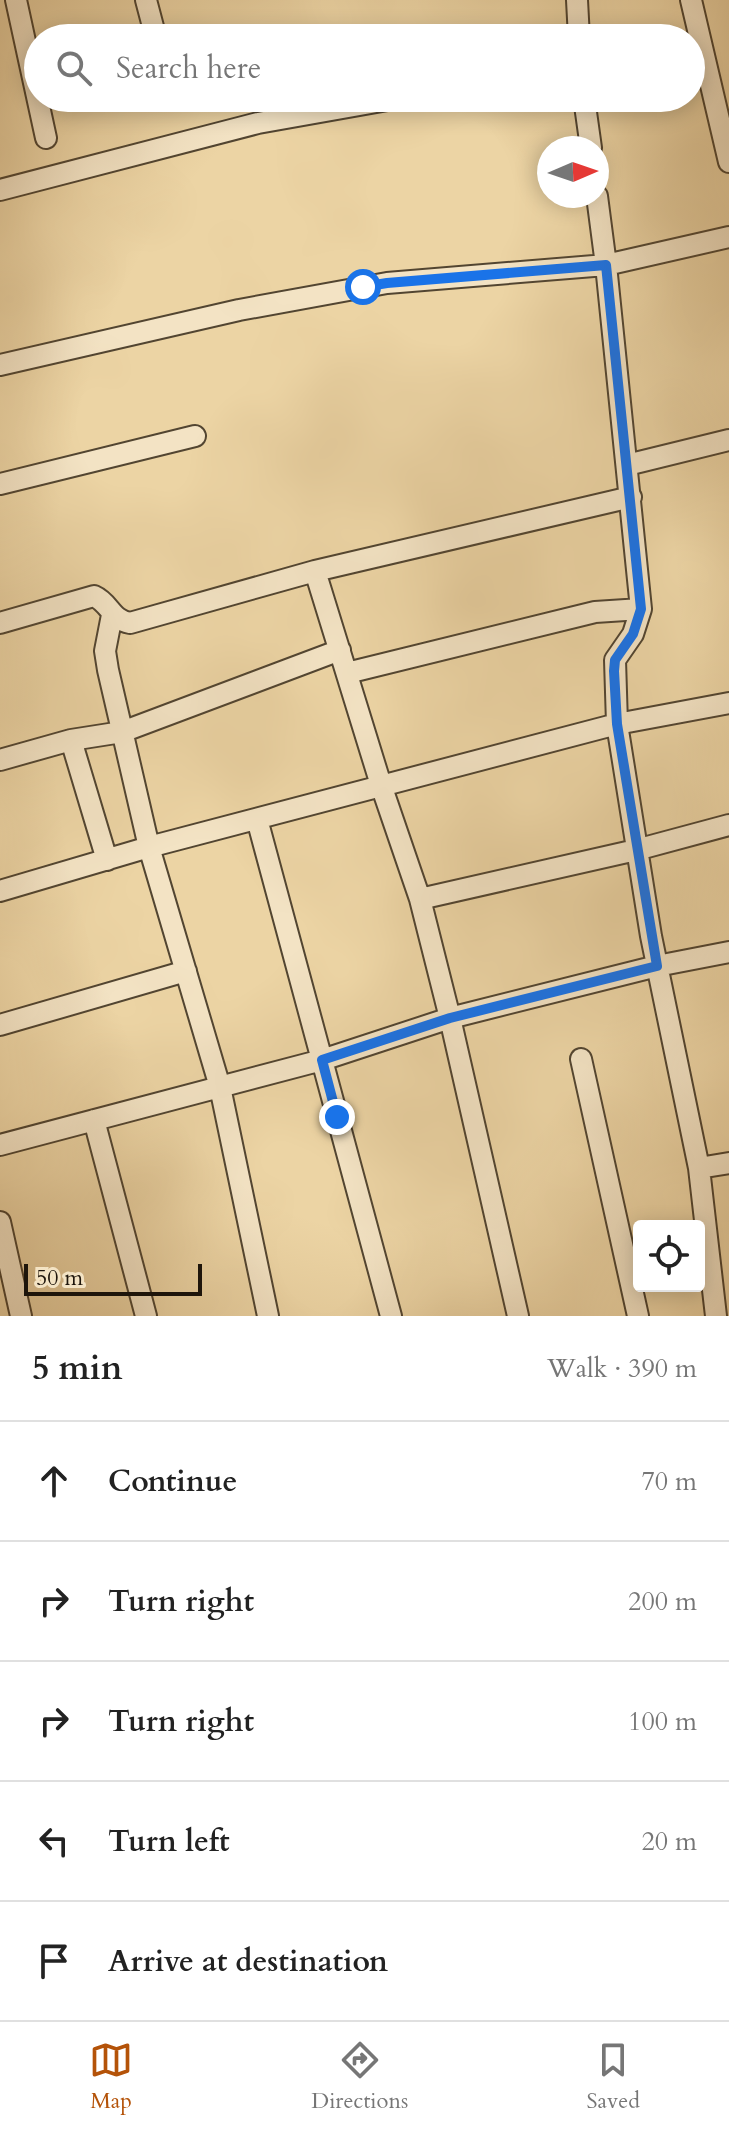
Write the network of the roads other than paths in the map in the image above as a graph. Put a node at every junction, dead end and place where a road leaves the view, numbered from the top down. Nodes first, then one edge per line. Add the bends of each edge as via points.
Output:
1 (16, 0) edge
2 (146, 0) edge
3 (577, 0) edge
4 (691, 0) edge
5 (152, 24) edge
6 (578, 24) edge
7 (697, 24) edge
8 (24, 37) edge
9 (705, 60) edge
10 (40, 112) edge
11 (320, 112) edge
12 (586, 112) edge
13 (589, 136) edge
14 (46, 138) dead end
15 (729, 162) edge
16 (0, 190) edge
17 (599, 208) edge
18 (729, 237) edge
19 (606, 265) junction
20 (0, 365) edge
21 (195, 436) dead end
22 (729, 440) edge
23 (627, 465) junction
24 (0, 484) edge
25 (631, 497) junction
26 (315, 571) junction
27 (641, 609) junction
28 (112, 615) junction
29 (0, 623) edge
30 (340, 650) junction
31 (347, 673) junction
32 (729, 703) edge
33 (617, 724) junction
34 (122, 732) junction
35 (71, 740) junction
36 (0, 760) edge
37 (381, 785) junction
38 (257, 819) junction
39 (729, 825) edge
40 (149, 847) junction
41 (636, 850) junction
42 (107, 860) junction
43 (0, 891) edge
44 (420, 899) junction
45 (729, 952) edge
46 (657, 966) junction
47 (186, 971) junction
48 (450, 1018) junction
49 (0, 1025) edge
50 (581, 1059) dead end
51 (322, 1060) junction
52 (220, 1087) junction
53 (94, 1120) junction
54 (0, 1145) edge
55 (729, 1163) edge
56 (699, 1168) junction
57 (0, 1222) edge
58 (729, 1311) edge
59 (17, 1315) edge
60 (146, 1316) edge
61 (268, 1316) edge
62 (391, 1316) edge
63 (518, 1316) edge
64 (638, 1316) edge
65 (714, 1316) edge

1 - 8 street
2 - 5 street
3 - 6 street
4 - 7 street
9 - 15 street
10 - 14 street
11 - 16 street via 258,123
12 - 13 street
17 - 19 street
18 - 19 street
19 - 20 street via 387,283 239,310
19 - 23 street
21 - 24 street
22 - 23 street
23 - 25 street
25 - 26 street
25 - 27 street
26 - 28 street via 130,623
26 - 30 street
27 - 31 street via 595,612
27 - 33 street via 633,634 615,660
28 - 29 street via 105,601 94,596
28 - 34 street via 105,651
30 - 31 street
30 - 34 street
31 - 37 street
32 - 33 street
33 - 37 street
33 - 41 street
34 - 35 street
34 - 40 street
35 - 36 street
35 - 42 street
37 - 38 street
37 - 44 street
38 - 40 street
38 - 51 street
39 - 41 street
40 - 42 street
40 - 47 street
41 - 44 street
41 - 46 street
42 - 43 street
44 - 48 street
45 - 46 street
46 - 48 street
46 - 56 street
47 - 49 street
47 - 52 street
48 - 51 street
48 - 63 street
50 - 64 street
51 - 52 street
51 - 62 street
52 - 53 street
52 - 61 street
53 - 54 street
53 - 60 street
55 - 56 street
56 - 65 street
57 - 59 street
58 - 65 street

